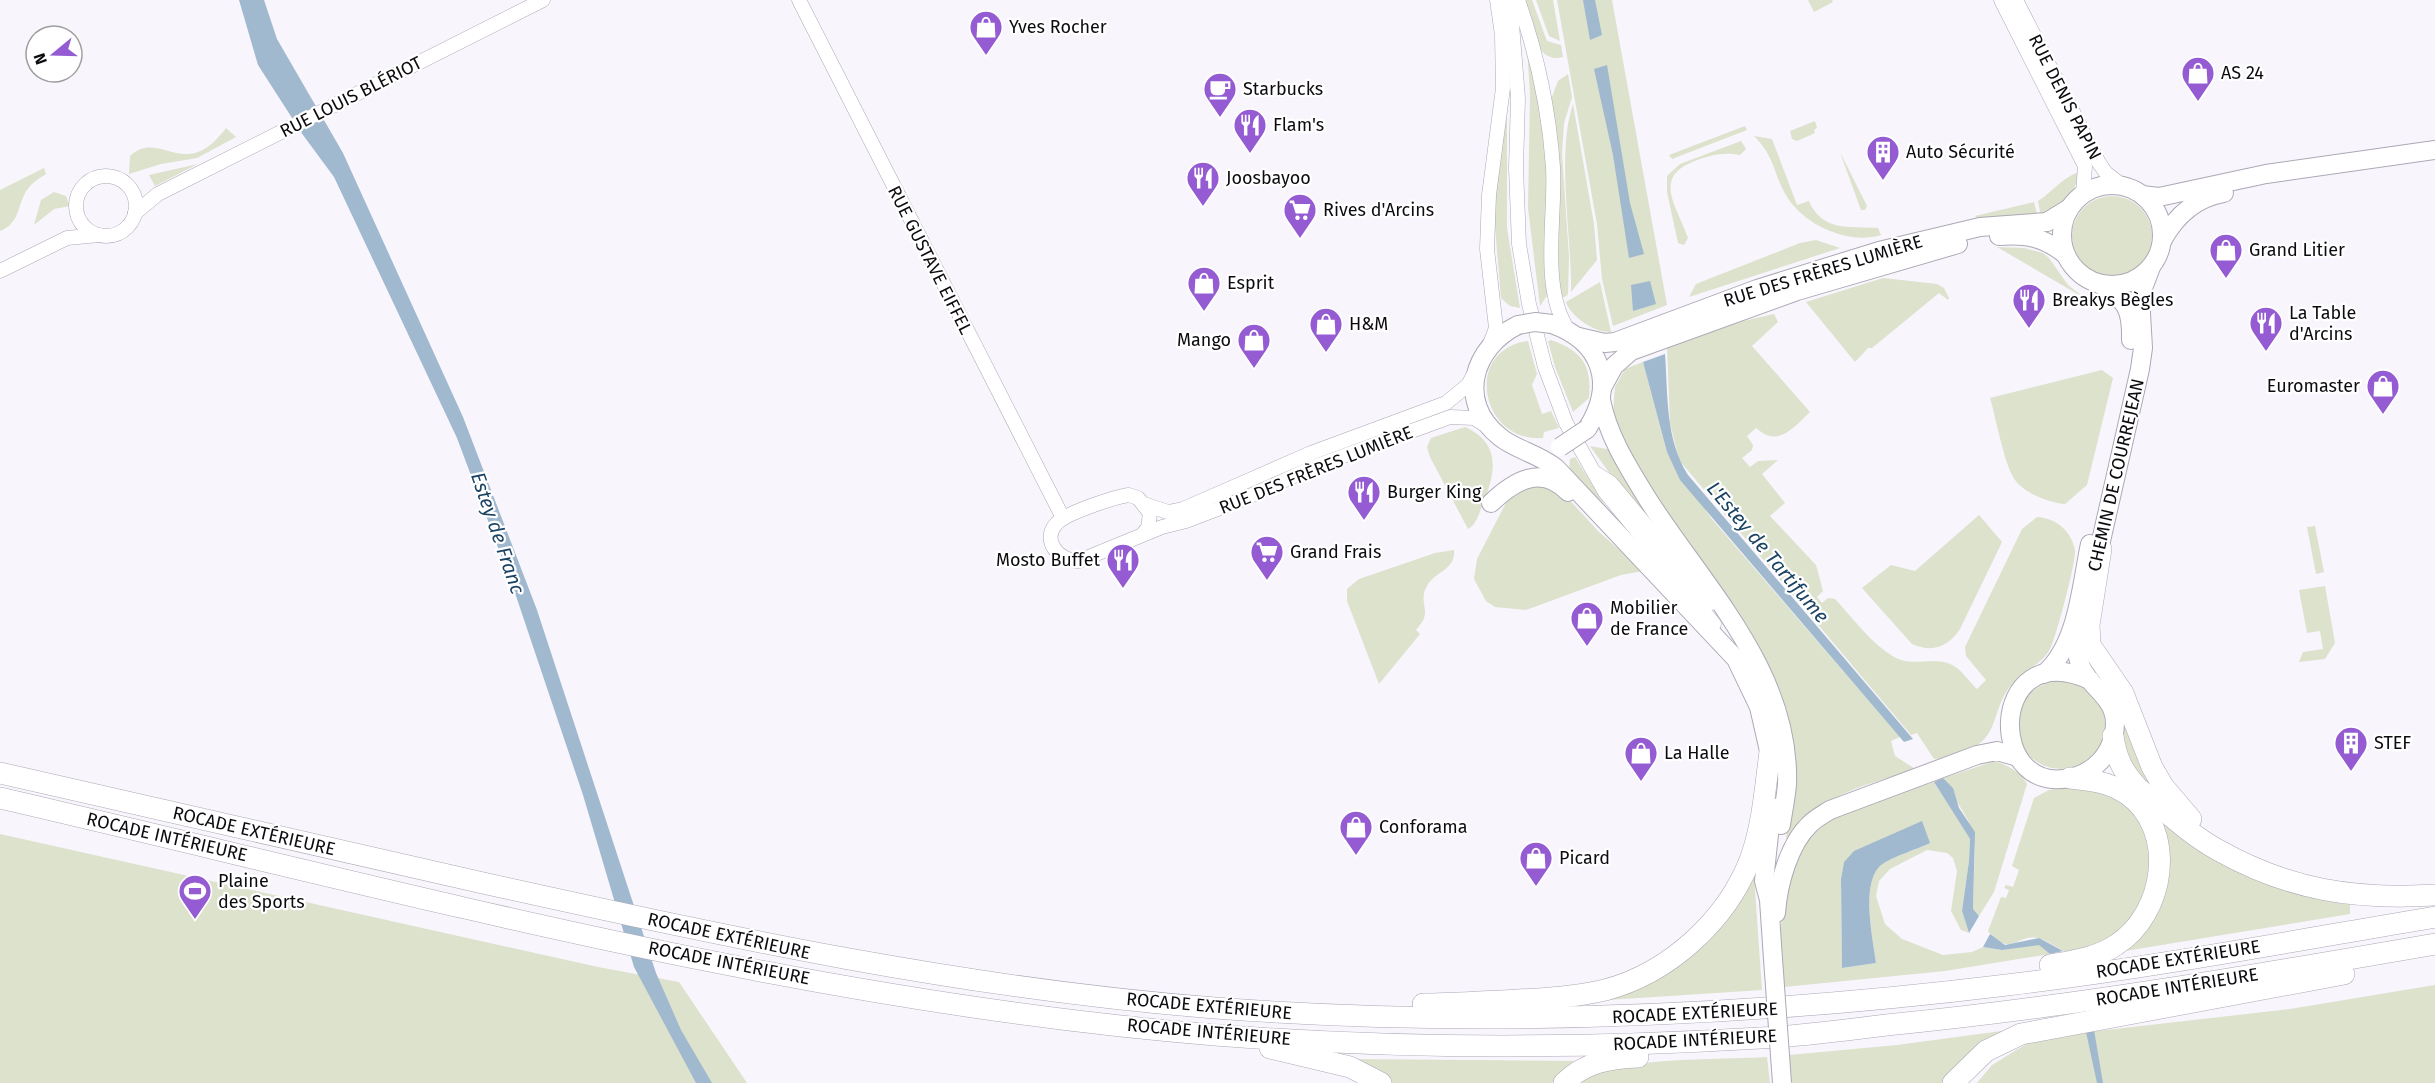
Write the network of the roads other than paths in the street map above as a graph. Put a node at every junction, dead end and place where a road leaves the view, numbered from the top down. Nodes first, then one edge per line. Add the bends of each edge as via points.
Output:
1 (543, 0) edge
2 (798, 0) edge
3 (1499, 0) edge
4 (1510, 0) edge
5 (1518, 0) edge
6 (2001, 0) edge
7 (2016, 0) edge
8 (1512, 33) junction
9 (2435, 150) edge
10 (2435, 162) edge
11 (2123, 186) junction
12 (130, 187) junction
13 (158, 194) junction
14 (2083, 194) junction
15 (2142, 195) junction
16 (2068, 209) junction
17 (77, 212) junction
18 (135, 213) junction
19 (99, 235) junction
20 (67, 238) junction
21 (2162, 241) junction
22 (2066, 255) junction
23 (2151, 267) junction
24 (0, 271) edge
25 (2100, 284) junction
26 (1567, 330) junction
27 (1490, 344) junction
28 (1476, 370) junction
29 (1602, 394) junction
30 (1490, 428) junction
31 (1527, 450) junction
32 (1491, 503) dead end
33 (1144, 504) junction
34 (1063, 518) junction
35 (1142, 535) junction
36 (1630, 545) junction
37 (2101, 549) junction
38 (1742, 654) junction
39 (2044, 674) junction
40 (2090, 680) junction
41 (2113, 736) junction
42 (1770, 752) junction
43 (2018, 757) junction
44 (0, 758) edge
45 (0, 773) edge
46 (2070, 778) junction
47 (88, 793) junction
48 (0, 798) edge
49 (0, 813) edge
50 (79, 817) junction
51 (2239, 860) junction
52 (2435, 895) edge
53 (1769, 900) junction
54 (2435, 917) edge
55 (2435, 944) edge
56 (2435, 955) edge
57 (1773, 959) junction
58 (1214, 1007) junction
59 (1681, 1014) junction
60 (1984, 1015) junction
61 (1214, 1035) junction
62 (1381, 1083) edge
63 (1564, 1083) edge
64 (1782, 1083) edge
65 (1953, 1083) edge

1 - 13 street, RUE LOUIS BLÉRIOT
2 - 34 street, RUE GUSTAVE EIFFEL
3 - 8 street
3 - 27 street via 1503,88 1489,195 1487,249 1496,328
4 - 8 street
5 - 26 street via 1536,57 1549,123 1554,197 1553,288
6 - 14 street, RUE DENIS PAPIN via 2085,166
7 - 11 street, RUE DENIS PAPIN via 2099,163
8 - 38 street via 1518,98 1519,244 1529,304 1555,395 1596,472 1611,483
9 - 15 main road via 2266,174 2159,197
10 - 21 main road via 2219,194 2192,206 2171,225
11 - 14 main road via 2095,188
11 - 15 main road
12 - 13 street
12 - 17 street via 110,176 90,180 79,194
12 - 18 street
13 - 18 street, RUE LOUIS BLÉRIOT
14 - 16 main road
15 - 21 main road via 2158,216
16 - 22 main road via 2062,227
16 - 26 main road, RUE DES FRÈRES LUMIÈRE via 2047,222 1974,228 1879,251 1757,289 1615,342 1605,343
17 - 19 street via 85,227
17 - 20 street
18 - 19 street via 126,229 118,234
19 - 20 street
20 - 24 street
21 - 23 main road
22 - 25 main road via 2074,268
22 - 29 main road, RUE DES FRÈRES LUMIÈRE via 2045,239 2007,236 1971,240 1877,266 1631,351 1614,366
23 - 25 main road via 2128,283
23 - 37 main road, CHEMIN DE COURREJEAN via 2140,296 2140,369
25 - 39 main road, CHEMIN DE COURREJEAN via 2120,296 2128,309 2132,326 2129,363 2067,646
26 - 27 main road, bridge via 1535,322 1518,325
26 - 29 main road via 1596,358
27 - 28 main road
28 - 30 main road via 1476,400
28 - 33 street, RUE DES FRÈRES LUMIÈRE via 1468,385 1446,403 1311,453 1235,489 1176,511 1161,511
29 - 31 main road, bridge via 1587,429 1560,447
29 - 38 main road via 1611,433 1626,465 1694,569 1737,624
30 - 31 main road
30 - 35 street, RUE DES FRÈRES LUMIÈRE via 1474,417 1450,417 1316,466 1219,509
31 - 36 main road via 1556,468
32 - 36 main road via 1523,479 1548,478 1564,488 1599,524
33 - 34 street, RUE DES FRÈRES LUMIÈRE via 1138,498 1121,496
33 - 35 street via 1150,521
34 - 35 street, RUE DES FRÈRES LUMIÈRE via 1052,530 1053,546 1071,562
36 - 38 main road
37 - 40 main road, CHEMIN DE COURREJEAN via 2078,644 2081,668
37 - 51 highway via 2089,625 2090,645 2124,693 2163,786 2190,819
38 - 42 main road
38 - 53 main road via 1763,675 1774,704 1785,756 1786,784
39 - 40 main road via 2076,674
39 - 43 main road via 2029,682 2010,709 2010,742
40 - 41 main road via 2110,705
41 - 46 main road via 2098,764
41 - 51 highway via 2119,763 2138,788 2217,850
42 - 53 main road via 1774,784 1764,881
42 - 58 highway via 1761,820 1740,881 1694,941 1632,980 1606,989 1547,998 1438,1004 1323,1001
43 - 46 main road via 2037,773
43 - 57 main road via 1997,751 1977,755 1830,810 1810,824 1789,859 1780,889
44 - 47 highway
45 - 47 highway, ROCADE EXTÉRIEURE
46 - 59 highway via 2117,788 2141,807 2153,828 2159,876 2154,901 2143,920 2116,945 2081,959 2040,967 1720,1002
47 - 58 highway, ROCADE EXTÉRIEURE via 805,952 954,978
48 - 50 highway, ROCADE INTÉRIEURE
49 - 50 highway
50 - 61 highway, ROCADE INTÉRIEURE via 604,938 806,980 1065,1020
51 - 52 highway via 2294,884 2323,891 2361,897
53 - 57 main road
54 - 59 highway, ROCADE EXTÉRIEURE via 2009,985 1813,1006
55 - 60 highway, ROCADE INTÉRIEURE via 2177,988
56 - 65 highway via 2021,1034 1986,1051
57 - 64 main road, bridge
58 - 59 highway, ROCADE EXTÉRIEURE via 1439,1018
60 - 61 highway, ROCADE INTÉRIEURE via 1766,1038 1613,1044 1440,1046
60 - 63 highway via 1862,1041 1614,1058 1583,1068
61 - 62 highway via 1350,1067

